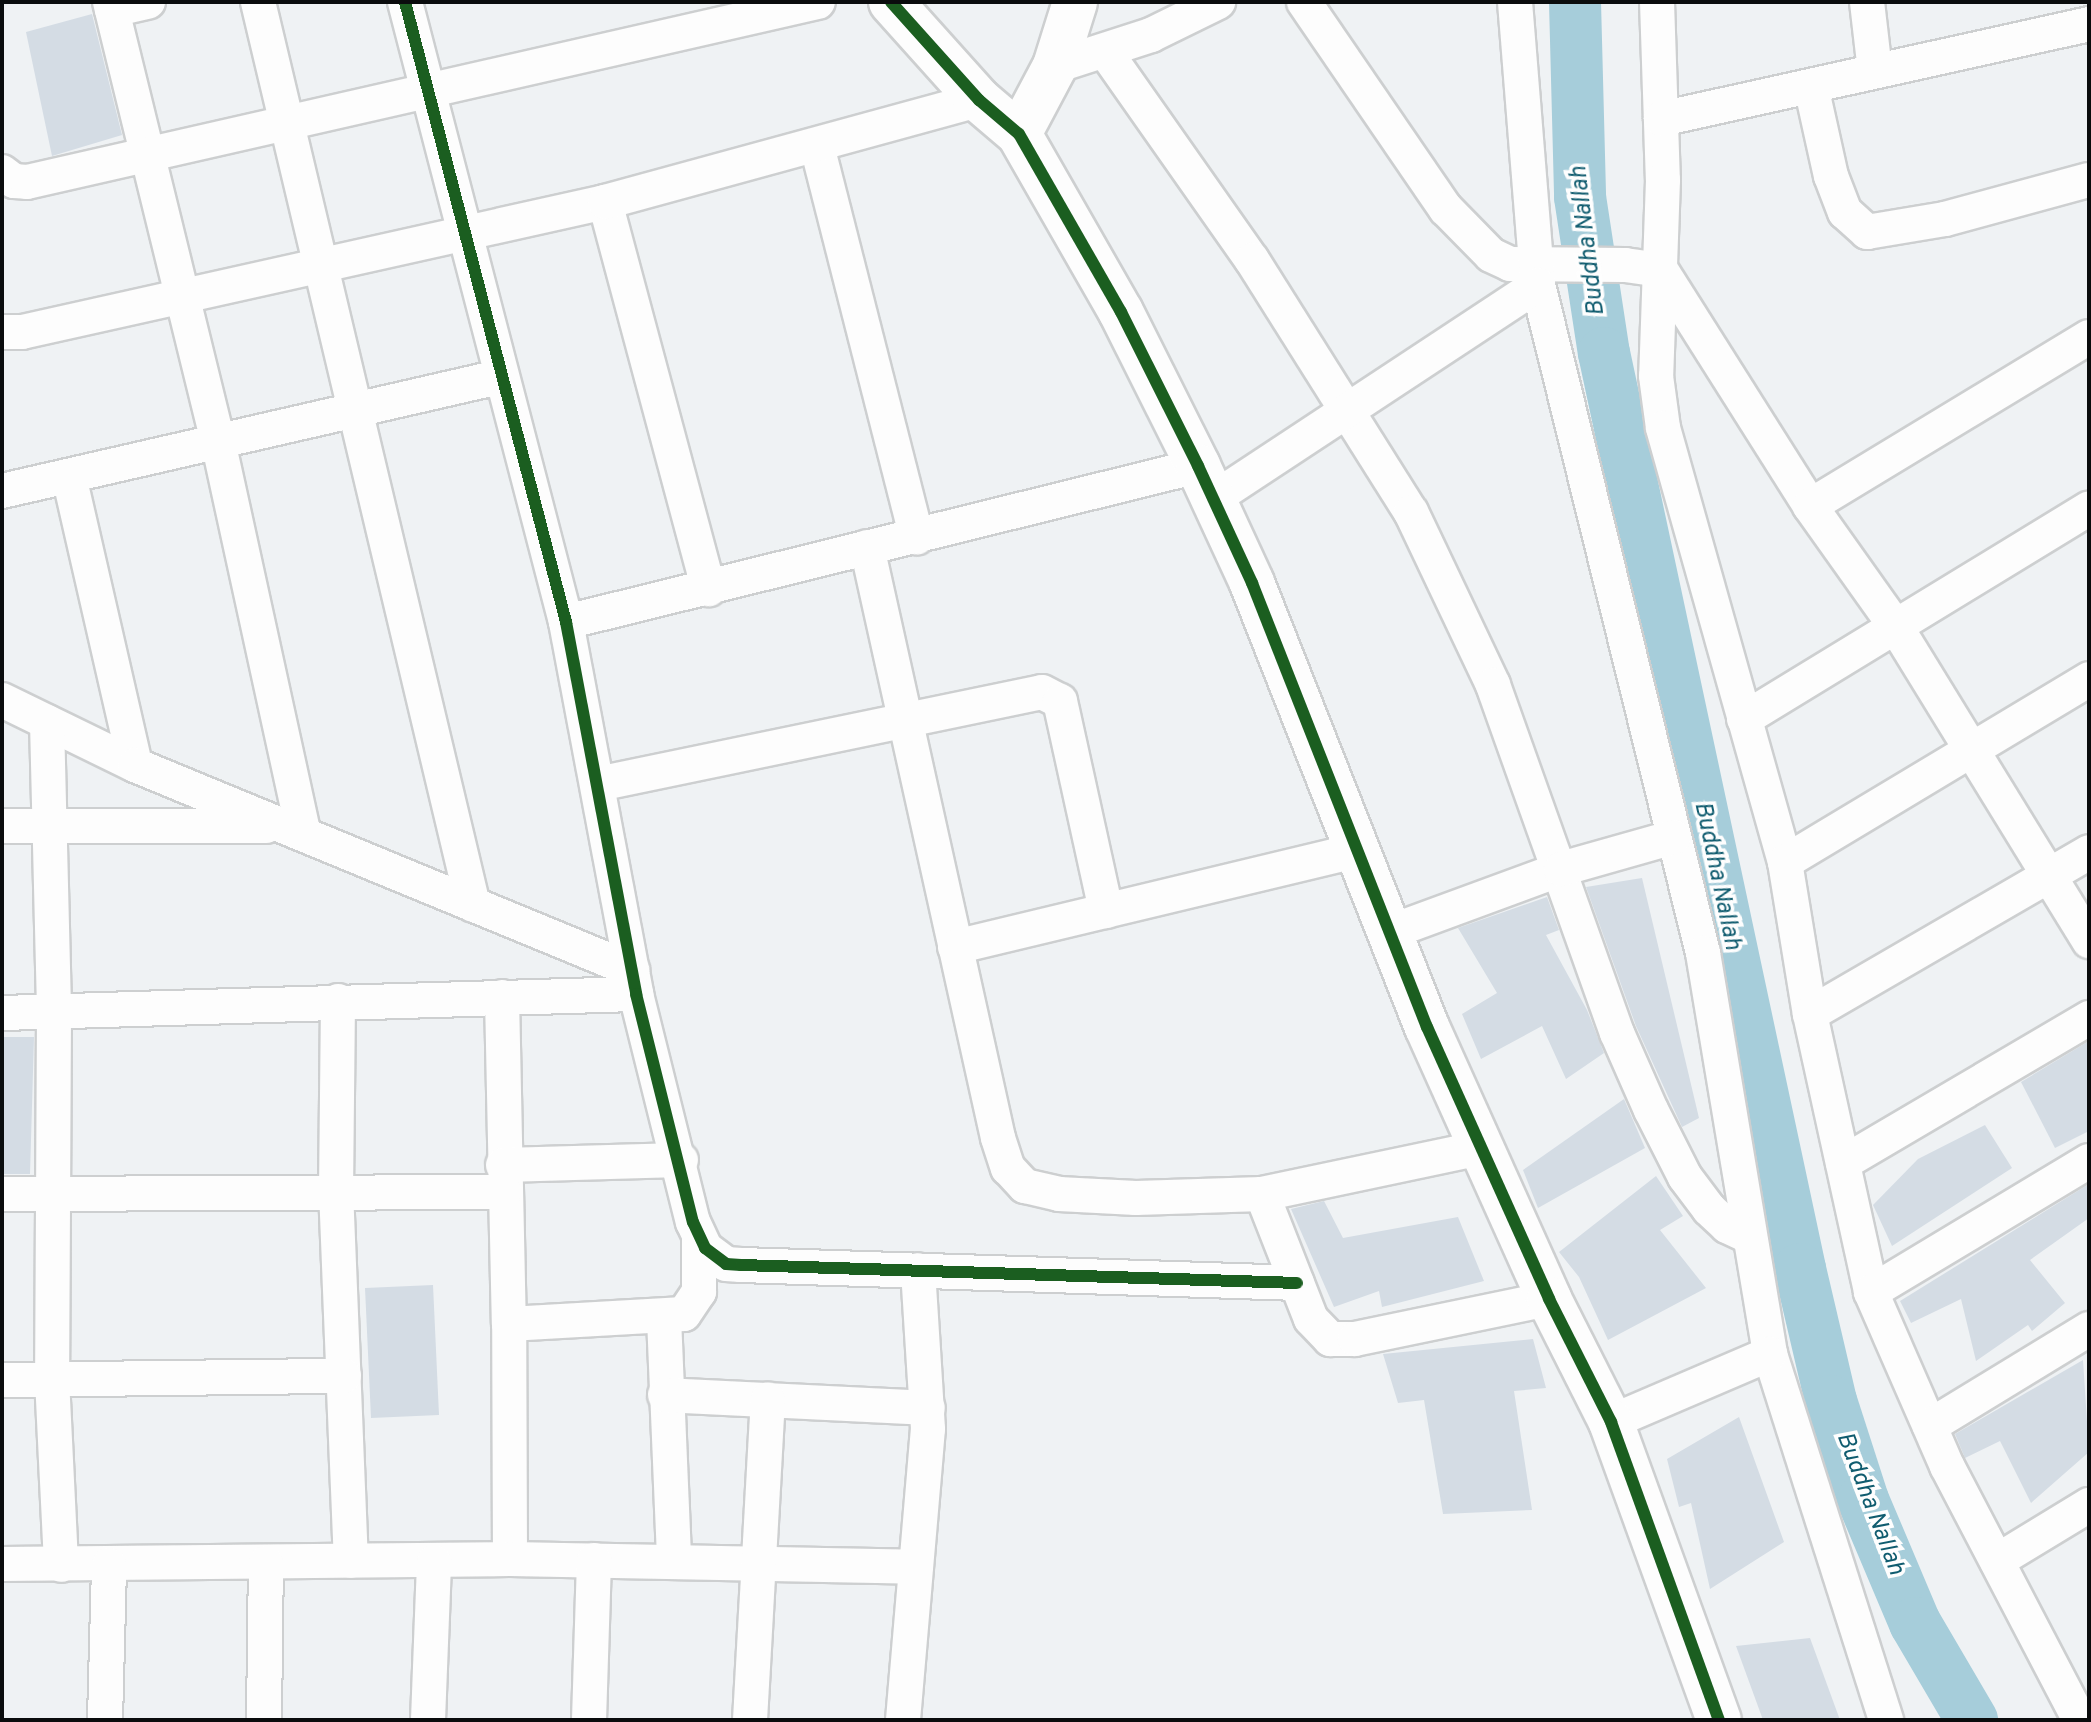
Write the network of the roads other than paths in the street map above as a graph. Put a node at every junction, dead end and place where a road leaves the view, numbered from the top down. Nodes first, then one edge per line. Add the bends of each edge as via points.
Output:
1 (148, 2) edge
2 (258, 2) edge
3 (405, 2) edge
4 (818, 2) edge
5 (891, 2) edge
6 (1075, 2) edge
7 (1218, 2) edge
8 (1304, 2) edge
9 (1515, 2) edge
10 (1657, 2) edge
11 (1867, 2) edge
12 (111, 6) edge
13 (2065, 19) edge
14 (1105, 51) junction
15 (1055, 66) junction
16 (1875, 71) junction
17 (1811, 86) junction
18 (425, 88) junction
19 (979, 100) junction
20 (1661, 119) junction
21 (287, 125) junction
22 (1019, 134) junction
23 (817, 146) junction
24 (147, 152) junction
25 (2, 172) edge
26 (2089, 180) edge
27 (605, 202) junction
28 (461, 235) junction
29 (318, 266) junction
30 (1661, 270) junction
31 (1541, 272) junction
32 (181, 297) junction
33 (2, 332) edge
34 (2089, 337) edge
35 (499, 377) junction
36 (355, 411) junction
37 (1348, 411) junction
38 (218, 441) junction
39 (69, 476) junction
40 (1205, 483) junction
41 (2, 491) edge
42 (1810, 506) junction
43 (2089, 508) edge
44 (917, 537) junction
45 (867, 547) junction
46 (709, 589) junction
47 (566, 622) junction
48 (1896, 627) junction
49 (2089, 679) edge
50 (2, 700) edge
51 (1744, 719) junction
52 (906, 721) junction
53 (47, 722) junction
54 (1971, 749) junction
55 (135, 765) junction
56 (598, 784) junction
57 (49, 824) junction
58 (2, 826) edge
59 (294, 830) junction
60 (1674, 837) junction
61 (1360, 850) junction
62 (2089, 852) edge
63 (1785, 862) junction
64 (1561, 869) junction
65 (2049, 875) junction
66 (473, 905) junction
67 (1106, 911) junction
68 (1390, 932) junction
69 (2089, 941) edge
70 (955, 947) junction
71 (634, 982) junction
72 (502, 997) junction
73 (338, 1001) junction
74 (2, 1013) edge
75 (54, 1014) junction
76 (1810, 1014) junction
77 (2089, 1018) edge
78 (1481, 1148) junction
79 (681, 1160) junction
80 (2089, 1161) edge
81 (1843, 1163) junction
82 (504, 1178) junction
83 (336, 1190) junction
84 (53, 1193) junction
85 (2, 1194) edge
86 (1262, 1194) junction
87 (1748, 1236) junction
88 (699, 1239) junction
89 (918, 1270) junction
90 (1297, 1283) junction
91 (1871, 1292) junction
92 (1549, 1299) junction
93 (664, 1318) junction
94 (509, 1324) junction
95 (2089, 1329) edge
96 (1770, 1354) junction
97 (344, 1376) junction
98 (52, 1379) junction
99 (2, 1380) edge
100 (665, 1395) junction
101 (768, 1400) junction
102 (928, 1408) junction
103 (1611, 1422) junction
104 (1930, 1426) junction
105 (2089, 1505) edge
106 (510, 1559) junction
107 (594, 1560) junction
108 (351, 1561) junction
109 (674, 1561) junction
110 (1997, 1561) junction
111 (434, 1562) junction
112 (266, 1563) junction
113 (760, 1563) junction
114 (2, 1564) edge
115 (61, 1565) junction
116 (109, 1565) junction
117 (916, 1567) junction
118 (105, 1720) edge
119 (264, 1720) edge
120 (428, 1720) edge
121 (589, 1720) edge
122 (750, 1720) edge
123 (903, 1720) edge
124 (1719, 1720) edge
125 (1886, 1720) edge
126 (2080, 1720) edge

1 - 12 street
2 - 21 street
3 - 18 street
4 - 18 street
5 - 19 street
6 - 15 street
7 - 14 street
8 - 31 street via 1398,144 1469,238 1510,264
9 - 31 street
10 - 20 street
11 - 16 street
12 - 24 street
13 - 16 street
14 - 15 street
14 - 37 street via 1252,260
15 - 22 street
16 - 17 street
17 - 20 street
17 - 26 street via 1831,176 1845,212 1867,232 1945,219
18 - 21 street
18 - 28 street
19 - 22 street
19 - 23 street
20 - 30 street
21 - 24 street
21 - 29 street
22 - 40 street via 1121,312
23 - 27 street
23 - 44 street
24 - 25 street via 27,182
24 - 32 street
27 - 28 street
27 - 46 street
28 - 29 street
28 - 35 street
29 - 32 street
29 - 36 street
30 - 31 street via 1625,265
30 - 42 street
30 - 51 street via 1656,376 1663,428
31 - 37 street
31 - 60 street
32 - 33 street
32 - 38 street
34 - 42 street
35 - 36 street
35 - 47 street
36 - 38 street
36 - 66 street
37 - 40 street
37 - 64 street via 1411,512 1456,603
38 - 39 street
38 - 59 street
39 - 41 street
39 - 55 street
40 - 44 street
40 - 61 street
42 - 48 street
43 - 48 street
44 - 45 street
45 - 46 street
45 - 52 street
46 - 47 street
47 - 56 street
48 - 51 street
48 - 54 street
49 - 54 street
50 - 53 street
51 - 63 street
52 - 56 street
52 - 67 street via 1030,692 1060,701
52 - 70 street
53 - 55 street
53 - 57 street
54 - 63 street
54 - 65 street
55 - 59 street
56 - 71 street
57 - 58 street
57 - 59 street
57 - 75 street
59 - 66 street
60 - 64 street
60 - 87 street via 1720,1041
61 - 67 street
61 - 68 street
62 - 65 street
63 - 76 street
64 - 68 street
64 - 87 street via 1617,1033 1685,1177 1709,1209
65 - 69 street
65 - 76 street
66 - 71 street
67 - 70 street
68 - 78 street
70 - 86 street via 998,1138 1008,1168 1025,1186 1059,1194 1136,1198
71 - 72 street
71 - 79 street
72 - 73 street
72 - 82 street
73 - 75 street
73 - 83 street
74 - 75 street
75 - 84 street
76 - 81 street
77 - 81 street
78 - 86 street
78 - 92 street
79 - 82 street
79 - 88 street
80 - 91 street
81 - 91 street
82 - 83 street
82 - 94 street
83 - 84 street
83 - 97 street
84 - 85 street
84 - 98 street
86 - 90 street
87 - 96 street
88 - 89 street via 726,1264
88 - 93 street via 696,1302 684,1314
89 - 90 street
89 - 102 street
90 - 92 street via 1321,1334 1342,1340
91 - 104 street
92 - 103 street
93 - 94 street
93 - 100 street
94 - 106 street
95 - 104 street
96 - 103 street
96 - 125 street
97 - 98 street
97 - 108 street
98 - 99 street
98 - 115 street
100 - 101 street
100 - 109 street
101 - 102 street
101 - 113 street
102 - 117 street
103 - 124 street
104 - 110 street
105 - 110 street
106 - 107 street
106 - 111 street
107 - 109 street
107 - 121 street
108 - 111 street
108 - 112 street
109 - 113 street
110 - 126 street
111 - 120 street
112 - 116 street
112 - 119 street
113 - 117 street
113 - 122 street
114 - 115 street
115 - 116 street
116 - 118 street
117 - 123 street

